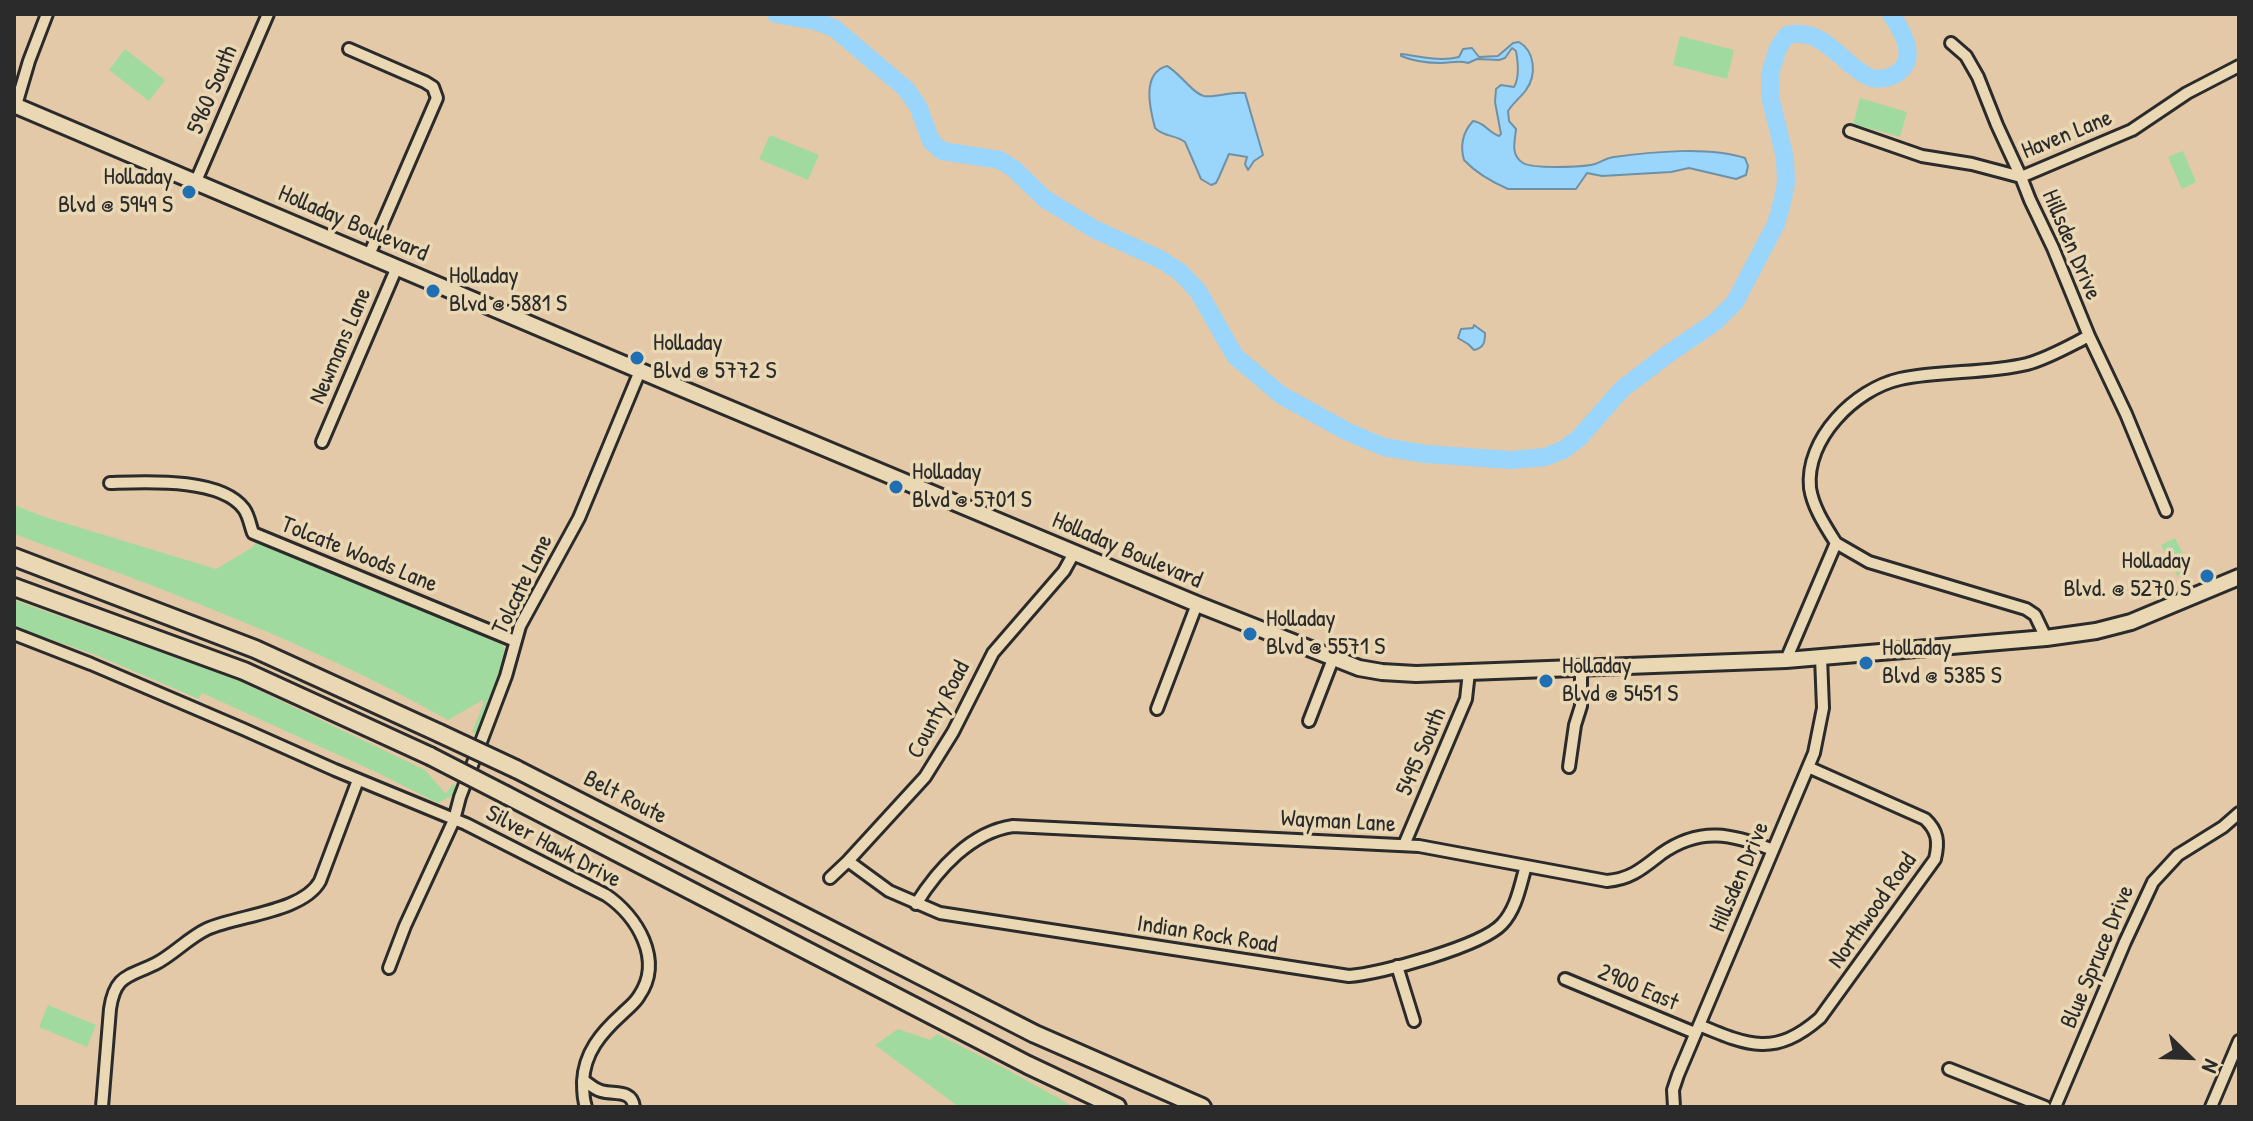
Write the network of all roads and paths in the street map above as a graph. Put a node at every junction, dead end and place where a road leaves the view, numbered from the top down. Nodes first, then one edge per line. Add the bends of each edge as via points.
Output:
1 (47, 14) edge
2 (268, 14) edge
3 (1951, 43) dead end
4 (349, 49) dead end
5 (2239, 66) edge
6 (15, 105) edge
7 (1850, 131) dead end
8 (2021, 177) junction
9 (196, 181) junction
10 (369, 255) junction
11 (397, 267) junction
12 (2089, 336) junction
13 (640, 371) junction
14 (322, 442) dead end
15 (110, 483) dead end
16 (2166, 511) dead end
17 (1836, 543) junction
18 (1074, 553) junction
19 (14, 557) edge
20 (2239, 577) edge
21 (14, 587) edge
22 (1197, 604) junction
23 (14, 634) edge
24 (2046, 638) junction
25 (515, 641) junction
26 (1821, 657) junction
27 (1333, 659) junction
28 (1786, 660) junction
29 (1581, 668) junction
30 (1469, 672) junction
31 (1157, 709) dead end
32 (1309, 721) dead end
33 (1569, 767) dead end
34 (1808, 767) junction
35 (358, 780) junction
36 (2239, 813) edge
37 (454, 820) junction
38 (1404, 845) junction
39 (1773, 850) junction
40 (848, 861) junction
41 (1526, 866) junction
42 (830, 878) dead end
43 (916, 904) junction
44 (1397, 966) junction
45 (389, 968) dead end
46 (1565, 979) dead end
47 (1414, 1021) dead end
48 (1697, 1029) junction
49 (2238, 1048) edge
50 (1949, 1069) dead end
51 (583, 1080) junction
52 (102, 1107) edge
53 (586, 1107) edge
54 (634, 1107) edge
55 (1117, 1107) edge
56 (1202, 1107) edge
57 (1674, 1107) edge
58 (2045, 1107) edge
59 (2055, 1107) edge
60 (2211, 1107) edge

1 - 6 street
2 - 9 street, 5960 South
3 - 8 street, Hillsden Drive via 1972,66
4 - 10 street via 425,82 437,98
5 - 8 street, Haven Lane via 2132,130
6 - 9 main road, Holladay Boulevard
7 - 8 street, Haven Lane via 1922,156
8 - 12 street, Hillsden Drive
9 - 10 main road, Holladay Boulevard
10 - 11 main road, Holladay Boulevard
11 - 13 main road, Holladay Boulevard
11 - 14 street, Newmans Lane
12 - 16 street, Hillsden Drive
12 - 17 street, Hillsden Drive via 2028,364 1900,379 1858,399 1826,432 1811,471 1813,499
13 - 18 main road, Holladay Boulevard
13 - 25 street, Tolcate Lane via 579,518
15 - 25 street, Tolcate Woods Lane via 182,483 213,491 241,506 253,533
17 - 24 street via 1869,562 2026,609 2035,615
17 - 28 street
18 - 22 main road, Holladay Boulevard
18 - 40 street, County Road via 993,653 925,777
19 - 56 highway, Belt Route, bridge via 255,649 439,733 1035,1034
20 - 24 main road, Holladay Boulevard via 2131,622
21 - 55 highway, bridge via 244,671 430,756
22 - 27 main road, Holladay Boulevard
22 - 31 street
23 - 35 street
24 - 26 main road, Holladay Boulevard
25 - 37 street, Tolcate Lane
26 - 28 main road, Holladay Boulevard
26 - 34 street, Hillsden Drive via 1822,720
27 - 30 main road, Holladay Boulevard via 1393,673
27 - 32 street
28 - 29 main road, Holladay Boulevard
29 - 30 main road, Holladay Boulevard
29 - 33 street via 1581,706
30 - 38 street, 5495 South via 1466,699
34 - 39 street, Hillsden Drive
34 - 48 street, Northwood Road via 1925,819 1938,838 1935,859 1808,1029 1761,1045
35 - 37 street
35 - 52 street via 311,893 207,929 118,983 110,1009
36 - 59 street, Blue Spruce Drive via 2171,861 2153,882
37 - 45 street, Tolcate Lane
37 - 51 street, Silver Hawk Drive via 606,895 639,930 649,959 646,983 595,1043
38 - 41 street, Wayman Lane
38 - 43 street, Wayman Lane via 1013,826 972,842
39 - 41 street, Wayman Lane via 1734,836 1702,836 1673,847 1631,876 1607,881
39 - 48 street, Hillsden Drive
40 - 42 street, County Road
40 - 43 street, Indian Rock Road
41 - 44 street, Indian Rock Road via 1513,909 1496,929 1467,945
43 - 44 street, Indian Rock Road via 940,913 1332,975
44 - 47 street
46 - 48 street, 2900 East
48 - 57 street, Hillsden Drive via 1675,1082
49 - 60 street
50 - 58 street
51 - 53 street, Silver Hawk Drive
51 - 54 street via 601,1091 629,1096

